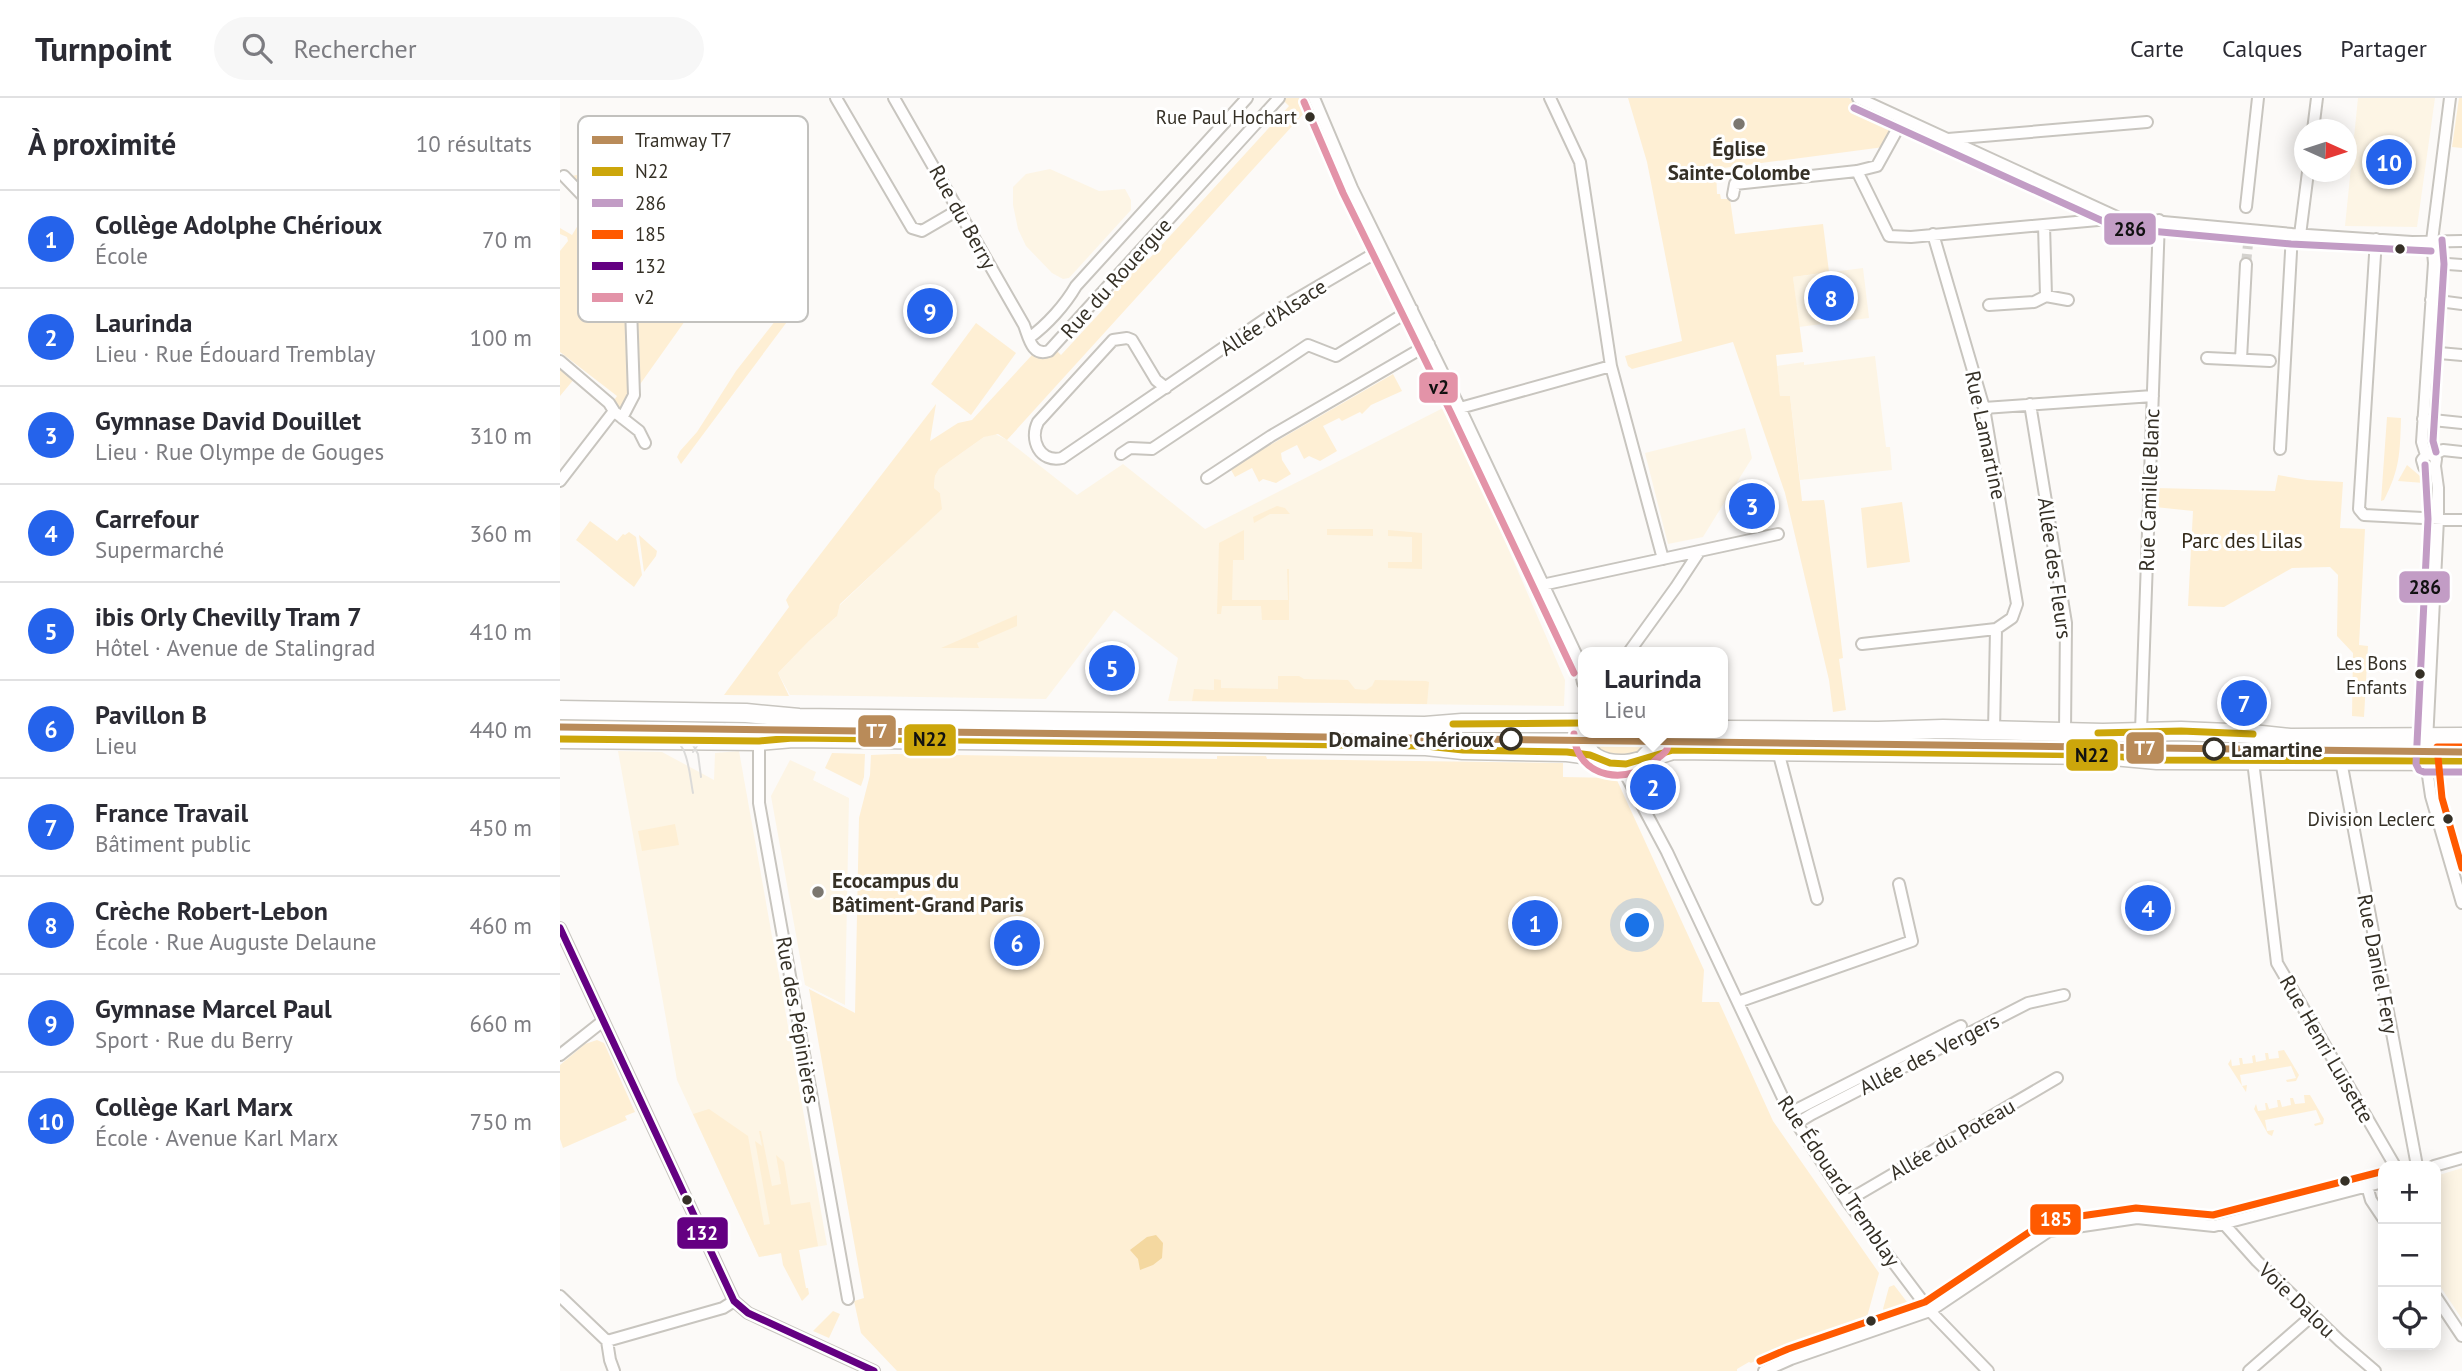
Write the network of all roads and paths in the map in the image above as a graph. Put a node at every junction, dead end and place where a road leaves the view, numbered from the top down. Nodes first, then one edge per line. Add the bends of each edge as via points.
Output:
1 (836, 98) edge
2 (894, 98) edge
3 (1247, 98) edge
4 (1279, 98) edge
5 (1314, 98) edge
6 (1550, 98) edge
7 (1857, 98) edge
8 (2258, 98) edge
9 (2317, 98) edge
10 (2450, 98) edge
11 (2314, 119) edge
12 (1903, 120) junction
13 (2147, 122) dead end
14 (1945, 139) junction
15 (1192, 160) junction
16 (575, 171) dead end
17 (1857, 171) junction
18 (562, 176) edge
19 (1209, 176) junction
20 (2306, 182) edge
21 (578, 192) edge
22 (1733, 195) dead end
23 (2246, 207) dead end
24 (958, 210) junction
25 (2120, 218) junction
26 (2159, 220) junction
27 (2044, 225) junction
28 (2249, 231) junction
29 (1933, 234) junction
30 (2296, 234) junction
31 (2376, 239) junction
32 (2432, 241) junction
33 (2462, 241) edge
34 (2248, 244) tunnel mouth
35 (1110, 248) junction
36 (1382, 249) junction
37 (2434, 262) junction
38 (2246, 264) tunnel mouth
39 (1128, 265) junction
40 (2462, 265) edge
41 (2046, 296) junction
42 (2068, 300) dead end
43 (2431, 300) junction
44 (2462, 304) edge
45 (1989, 305) dead end
46 (1412, 309) junction
47 (632, 322) edge
48 (1029, 338) junction
49 (1429, 344) junction
50 (2428, 352) junction
51 (2462, 355) edge
52 (2207, 358) dead end
53 (2241, 359) junction
54 (560, 361) edge
55 (2270, 361) dead end
56 (1611, 366) junction
57 (1166, 388) junction
58 (2153, 396) junction
59 (2030, 404) junction
60 (1460, 408) junction
61 (1984, 408) junction
62 (618, 414) junction
63 (2423, 419) junction
64 (2462, 423) edge
65 (645, 443) dead end
66 (2280, 449) dead end
67 (2462, 452) edge
68 (1121, 454) dead end
69 (2431, 459) junction
70 (1207, 478) dead end
71 (560, 481) edge
72 (2438, 519) junction
73 (2462, 520) edge
74 (1778, 534) dead end
75 (1699, 552) junction
76 (1663, 559) junction
77 (1542, 585) junction
78 (1996, 629) junction
79 (1862, 644) dead end
80 (1633, 647) edge
81 (1578, 658) edge
82 (560, 710) edge
83 (1578, 723) edge
84 (1728, 730) edge
85 (1994, 730) junction
86 (2140, 731) junction
87 (2065, 732) junction
88 (2427, 736) junction
89 (2462, 737) edge
90 (1584, 738) edge
91 (1657, 738) edge
92 (560, 739) edge
93 (759, 740) junction
94 (1778, 751) junction
95 (1590, 755) junction
96 (1643, 759) junction
97 (2140, 759) junction
98 (2253, 761) junction
99 (2341, 761) junction
100 (2462, 761) edge
101 (2426, 762) junction
102 (1620, 764) junction
103 (1648, 817) junction
104 (1899, 884) dead end
105 (1817, 899) dead end
106 (2462, 903) edge
107 (560, 928) edge
108 (2064, 995) dead end
109 (1738, 1002) junction
110 (603, 1021) junction
111 (1961, 1026) dead end
112 (560, 1055) edge
113 (2057, 1078) dead end
114 (1790, 1113) junction
115 (1797, 1123) junction
116 (2462, 1158) edge
117 (2392, 1161) edge
118 (2416, 1161) edge
119 (2441, 1164) edge
120 (2378, 1183) edge
121 (2367, 1186) junction
122 (1847, 1201) junction
123 (2378, 1210) edge
124 (2224, 1224) junction
125 (560, 1296) edge
126 (848, 1299) dead end
127 (734, 1301) junction
128 (2441, 1304) edge
129 (1930, 1311) junction
130 (2313, 1315) junction
131 (2462, 1336) edge
132 (607, 1341) junction
133 (2370, 1369) edge
134 (614, 1371) edge
135 (873, 1371) edge
136 (1764, 1371) edge
137 (1988, 1371) edge
138 (2249, 1371) edge

1 - 24 street via 912,228 922,231
2 - 24 street, Rue du Berry
3 - 15 street, Rue du Rouergue
4 - 19 street, Rue du Rouergue
5 - 36 street
6 - 56 street via 1580,162
7 - 12 street
8 - 23 street
9 - 11 street
10 - 32 street
12 - 14 street
12 - 17 street via 1877,166
13 - 14 street
14 - 25 street
15 - 19 street
15 - 35 street, Rue du Rouergue
16 - 18 street
17 - 22 street via 1735,184
17 - 29 street via 1889,236
18 - 21 street
19 - 39 street, Rue du Rouergue
20 - 30 street
24 - 48 street, Rue du Berry
25 - 26 street
25 - 27 street
26 - 28 street
26 - 58 street, Rue Camille Blanc
27 - 29 street
27 - 41 street
28 - 30 street
28 - 34 street
29 - 61 street, Rue Lamartine
30 - 31 street
30 - 66 street
31 - 32 street
31 - 72 street via 2359,509 2364,514
32 - 33 street
32 - 37 street
35 - 39 street
35 - 48 street, Rue du Rouergue
36 - 46 street
36 - 57 street, Allée d'Alsace via 1283,307
37 - 40 street
37 - 43 street
38 - 53 street
39 - 48 street, Rue du Rouergue via 1049,351 1037,352
41 - 42 street
41 - 45 street via 2034,302
43 - 44 street
43 - 50 street
46 - 49 street
46 - 68 street via 1336,356 1308,345 1152,449 1130,448
47 - 62 street via 634,395
49 - 60 street
49 - 70 street
50 - 51 street
50 - 63 street
52 - 53 street
53 - 55 street
54 - 62 street
56 - 60 street
56 - 76 street
57 - 57 street, Allée d'Alsace via 1156,380 1132,340 1113,340 1038,422 1033,437 1037,448 1046,456 1062,458
58 - 59 street
58 - 86 street, Rue Camille Blanc
59 - 61 street
59 - 87 street, Allée des Fleurs via 2067,623
60 - 77 street
61 - 78 street, Rue Lamartine via 2017,598 2012,618
62 - 65 street via 639,431
62 - 71 street
63 - 64 street
63 - 69 street via 2422,442
67 - 69 street via 2443,450
69 - 72 street via 2438,488
72 - 73 street
72 - 88 street
74 - 75 street
75 - 76 street
75 - 80 street
76 - 77 street
77 - 81 street
78 - 79 street
78 - 85 street
82 - 83 main road via 1167,723
84 - 85 main road
85 - 87 main road
86 - 87 main road
86 - 88 main road via 2290,738
86 - 97 street, Rue Camille Blanc
88 - 89 main road
88 - 101 street
90 - 95 main road
91 - 96 main road via 1657,745
92 - 93 main road
93 - 95 main road via 1426,746
93 - 126 street, Rue des Pépinières via 759,803
94 - 96 main road via 1673,750
94 - 97 main road
94 - 105 street
95 - 102 main road
96 - 102 main road
96 - 103 street, Rue Édouard Tremblay via 1641,792
97 - 98 main road
98 - 99 main road
98 - 117 street, Rue Henri Luisette via 2277,963
99 - 101 main road
99 - 118 street, Rue Daniel Fery
100 - 101 main road
101 - 106 street via 2431,796
102 - 103 street, Rue Édouard Tremblay
103 - 109 street, Rue Édouard Tremblay
104 - 109 street via 1912,941
107 - 110 street
108 - 115 street, Allée des Vergers via 2028,1003
109 - 114 street, Rue Édouard Tremblay
110 - 112 street
110 - 127 street
111 - 114 street
113 - 122 street, Allée du Poteau
114 - 115 street, Rue Édouard Tremblay
115 - 122 street, Rue Édouard Tremblay
116 - 119 street
120 - 121 street
121 - 123 street
121 - 124 street
122 - 129 street, Rue Édouard Tremblay
124 - 129 street via 2137,1218 2049,1231
124 - 130 street, Voie Dalou
125 - 132 street
127 - 132 street
127 - 135 street via 748,1313
128 - 131 street
129 - 136 street
129 - 137 street, Rue Édouard Tremblay
130 - 133 street, Voie Dalou
130 - 138 street
132 - 134 street

